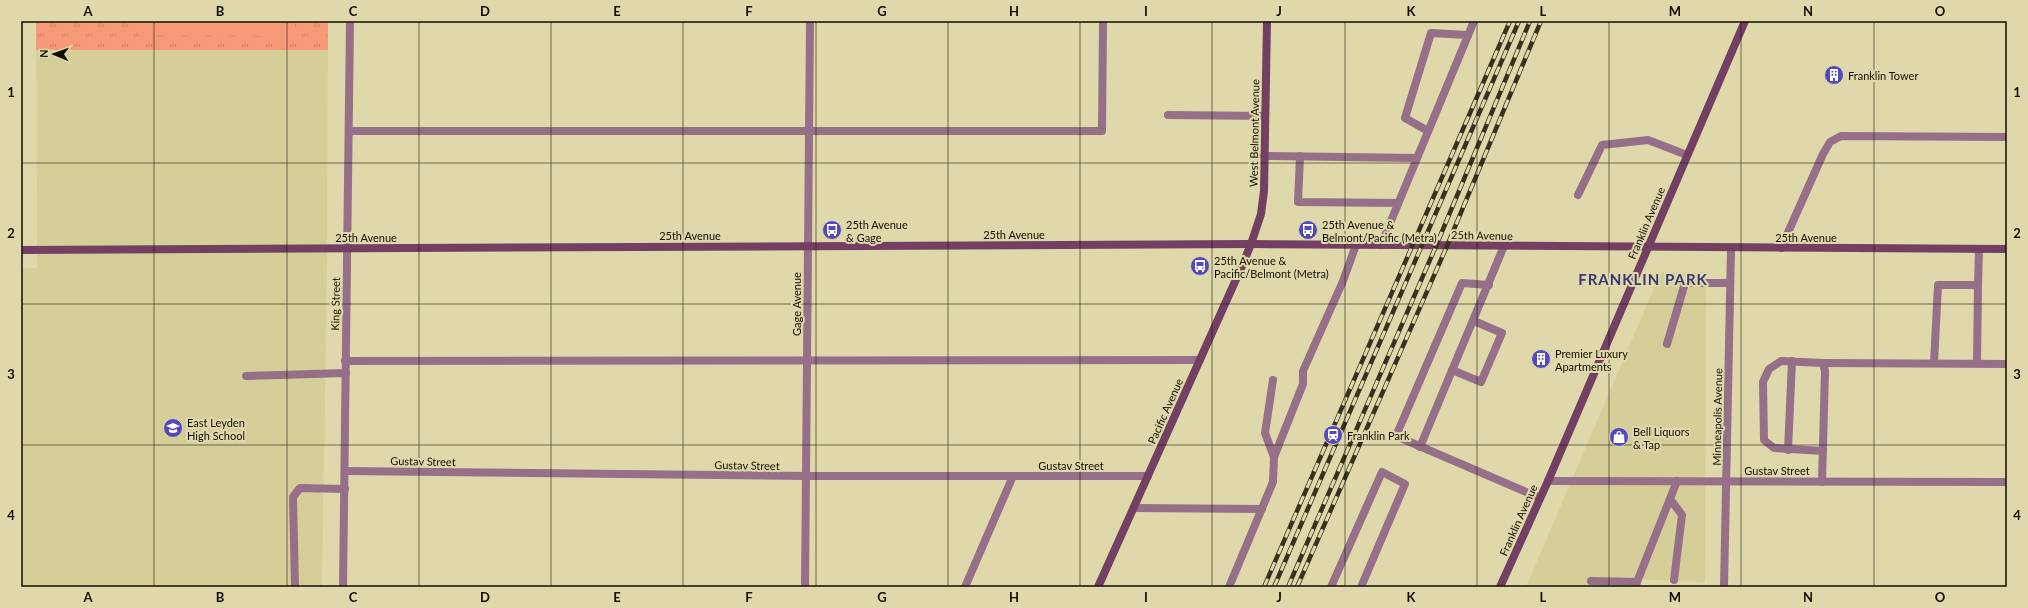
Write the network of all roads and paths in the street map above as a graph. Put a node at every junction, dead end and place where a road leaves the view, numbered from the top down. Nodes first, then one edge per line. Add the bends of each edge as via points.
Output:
1 (350, 21) edge
2 (810, 21) edge
3 (1103, 21) edge
4 (1267, 21) edge
5 (1474, 21) edge
6 (1745, 21) edge
7 (1468, 35) junction
8 (1168, 115) dead end
9 (1265, 116) junction
10 (1428, 130) junction
11 (350, 131) junction
12 (808, 131) junction
13 (2007, 137) edge
14 (1688, 155) junction
15 (1264, 156) junction
16 (1300, 156) junction
17 (1417, 158) junction
18 (1578, 195) dead end
19 (1398, 203) junction
20 (1252, 244) junction
21 (1356, 245) junction
22 (1381, 245) junction
23 (808, 246) junction
24 (1504, 246) junction
25 (347, 248) junction
26 (1648, 248) junction
27 (1731, 248) junction
28 (1781, 248) junction
29 (1979, 249) junction
30 (2007, 249) edge
31 (21, 250) edge
32 (1730, 283) junction
33 (1489, 285) junction
34 (1978, 285) junction
35 (1474, 321) junction
36 (1667, 344) dead end
37 (807, 360) junction
38 (1200, 360) junction
39 (346, 361) junction
40 (1792, 361) junction
41 (1823, 363) junction
42 (1934, 363) junction
43 (1977, 363) junction
44 (2007, 364) edge
45 (1452, 370) junction
46 (346, 373) junction
47 (246, 376) dead end
48 (1273, 380) dead end
49 (1420, 447) junction
50 (1788, 450) junction
51 (1823, 451) junction
52 (1274, 457) junction
53 (345, 471) junction
54 (806, 476) junction
55 (1012, 476) junction
56 (1148, 476) junction
57 (1548, 480) junction
58 (1677, 481) junction
59 (1726, 481) junction
60 (1822, 482) junction
61 (2007, 482) edge
62 (345, 489) junction
63 (1540, 498) junction
64 (1670, 499) junction
65 (1134, 508) junction
66 (1262, 508) junction
67 (1674, 580) dead end
68 (1591, 581) dead end
69 (1636, 584) edge
70 (295, 587) edge
71 (343, 587) edge
72 (805, 587) edge
73 (965, 587) edge
74 (1098, 587) edge
75 (1229, 587) edge
76 (1331, 587) edge
77 (1361, 587) edge
78 (1500, 587) edge
79 (1724, 587) edge

1 - 11 street, King Street
2 - 12 street, Gage Avenue
3 - 12 street via 1102,131
4 - 9 street, West Belmont Avenue
5 - 7 street
6 - 14 street, Franklin Avenue
7 - 10 street
7 - 10 street via 1431,33 1405,118
8 - 9 street
9 - 15 street, West Belmont Avenue
10 - 17 street
11 - 12 street
11 - 25 street, King Street
12 - 23 street, Gage Avenue
13 - 28 street via 1841,136 1830,142 1823,154
14 - 18 street via 1648,140 1602,145
14 - 26 street, Franklin Avenue
15 - 16 street
15 - 20 street, West Belmont Avenue via 1261,214
16 - 17 street
16 - 19 street via 1298,202
17 - 19 street
19 - 22 street
20 - 21 street, 25th Avenue
20 - 23 street, 25th Avenue
20 - 38 street, Pacific Avenue
21 - 22 street, 25th Avenue
21 - 52 street via 1303,371 1303,384
22 - 24 street, 25th Avenue
23 - 25 street, 25th Avenue
23 - 37 street, Gage Avenue
24 - 26 street, 25th Avenue
24 - 33 street
25 - 31 street, 25th Avenue
25 - 39 street, King Street
26 - 27 street, 25th Avenue
26 - 57 street, Franklin Avenue
27 - 28 street, 25th Avenue
27 - 32 street, Minneapolis Avenue
28 - 29 street, 25th Avenue
29 - 30 street, 25th Avenue
29 - 34 street
32 - 36 street via 1685,283
32 - 59 street, Minneapolis Avenue
33 - 35 street
33 - 49 street via 1462,283 1396,436
34 - 42 street via 1938,285
34 - 43 street
35 - 45 street
35 - 45 street via 1502,333 1480,382
37 - 38 street
37 - 39 street
37 - 54 street, Gage Avenue
38 - 56 street, Pacific Avenue
39 - 46 street, King Street
40 - 41 street
40 - 50 street
40 - 50 street via 1781,361 1769,369 1763,382 1764,440 1774,448
41 - 42 street
41 - 51 street
42 - 43 street
43 - 44 street
45 - 49 street
46 - 47 street
46 - 53 street, King Street
48 - 52 street via 1265,433
49 - 63 street
50 - 51 street
51 - 60 street
52 - 66 street via 1273,482
53 - 54 street, Gustav Street
53 - 62 street, King Street
54 - 55 street, Gustav Street
54 - 72 street, Gage Avenue
55 - 56 street, Gustav Street
55 - 73 street
56 - 65 street, Pacific Avenue
57 - 58 street, Gustav Street
57 - 63 street, Franklin Avenue
58 - 59 street, Gustav Street
58 - 64 street
59 - 60 street, Gustav Street
59 - 79 street, Minneapolis Avenue
60 - 61 street, Gustav Street
62 - 70 street via 300,488 293,497
62 - 71 street, King Street
63 - 78 street, Franklin Avenue
64 - 67 street via 1682,515
64 - 69 street
65 - 66 street
65 - 74 street, Pacific Avenue
66 - 75 street
68 - 69 street
76 - 77 street via 1382,472 1406,484

